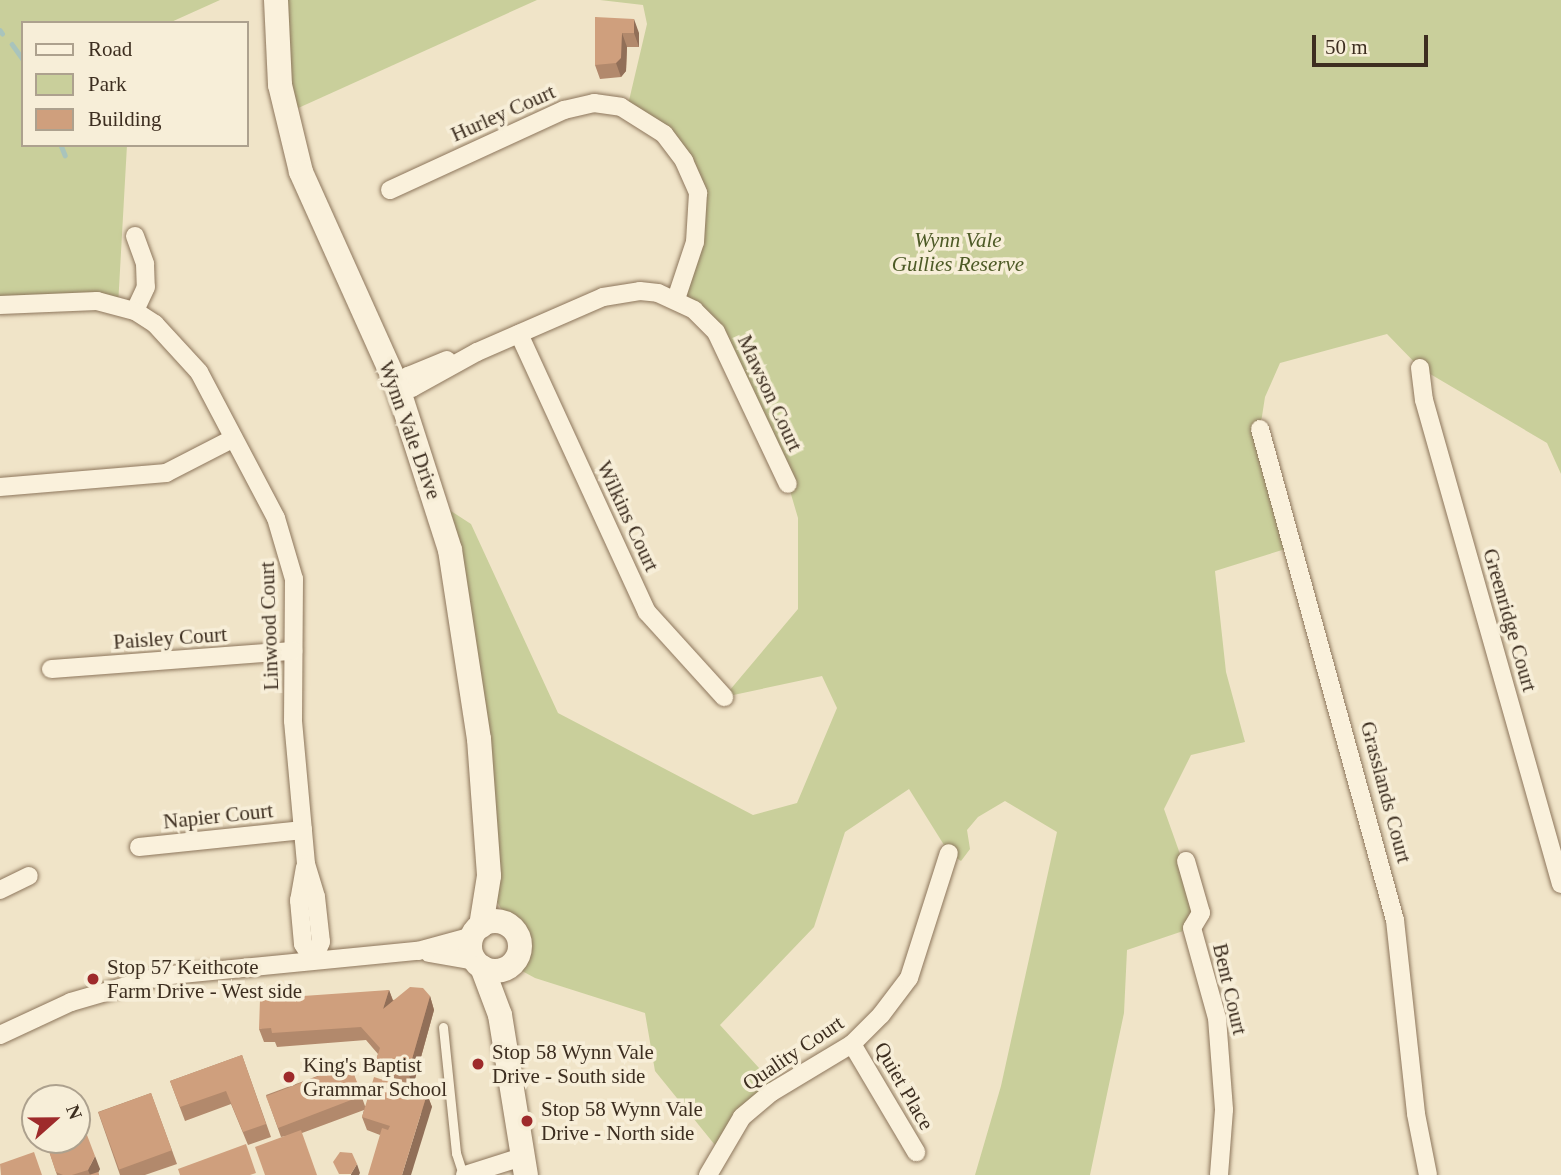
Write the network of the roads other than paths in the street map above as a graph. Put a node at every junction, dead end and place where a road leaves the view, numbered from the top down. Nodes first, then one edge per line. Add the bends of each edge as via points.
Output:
1 (276, 0) edge
2 (390, 190) dead end
3 (135, 236) dead end
4 (676, 299) junction
5 (0, 305) edge
6 (135, 311) junction
7 (519, 334) junction
8 (1420, 369) dead end
9 (398, 388) junction
10 (1260, 429) dead end
11 (234, 438) junction
12 (788, 484) dead end
13 (0, 487) edge
14 (293, 651) junction
15 (51, 669) dead end
16 (724, 697) dead end
17 (303, 830) junction
18 (139, 847) dead end
19 (949, 853) dead end
20 (1186, 861) dead end
21 (29, 876) dead end
22 (489, 876) junction
23 (1561, 884) edge
24 (0, 890) edge
25 (509, 925) junction
26 (477, 931) junction
27 (418, 951) junction
28 (313, 960) junction
29 (479, 964) junction
30 (511, 965) junction
31 (499, 1015) junction
32 (443, 1027) dead end
33 (0, 1035) edge
34 (852, 1044) junction
35 (916, 1152) dead end
36 (524, 1166) edge
37 (464, 1175) edge
38 (708, 1175) edge
39 (1219, 1175) edge
40 (1428, 1175) edge

1 - 9 main road, Wynn Vale Drive via 280,85 301,172
2 - 4 street, Hurley Court via 564,110 594,103 621,107 664,134 684,161 698,193 695,242
3 - 6 street via 146,275
4 - 7 street, Mawson Court via 640,291 620,293
4 - 12 street, Mawson Court via 716,332
5 - 6 street, Linwood Court via 72,299
6 - 11 street, Linwood Court via 186,353
7 - 9 street, Mawson Court via 412,388
7 - 16 street, Wilkins Court via 647,612
8 - 23 street, Greenridge Court via 1435,439
9 - 22 main road, Wynn Vale Drive via 437,502 460,597 479,739
10 - 40 street, Grasslands Court via 1395,920 1416,1114
11 - 13 street via 166,473
11 - 14 street, Linwood Court via 276,518 291,559
14 - 15 street, Paisley Court
14 - 17 street, Linwood Court
17 - 18 street, Napier Court
17 - 28 street, Linwood Court via 321,942
19 - 34 street, Quality Court via 909,978
20 - 39 street, Bent Court via 1201,913 1192,928 1217,1018 1224,1110
21 - 24 street
22 - 25 main road, Wynn Vale Drive
22 - 26 main road, Wynn Vale Drive
25 - 26 main road via 495,921
25 - 30 main road via 520,942
26 - 27 street
26 - 29 main road via 471,949
27 - 28 street
27 - 29 street
28 - 33 street via 137,981 66,1004
29 - 30 main road via 497,971
29 - 31 main road
30 - 31 main road
31 - 36 main road
32 - 37 lane via 456,1153
34 - 35 street, Quiet Place
34 - 38 street, Quality Court via 772,1092 741,1117
36 - 37 street

